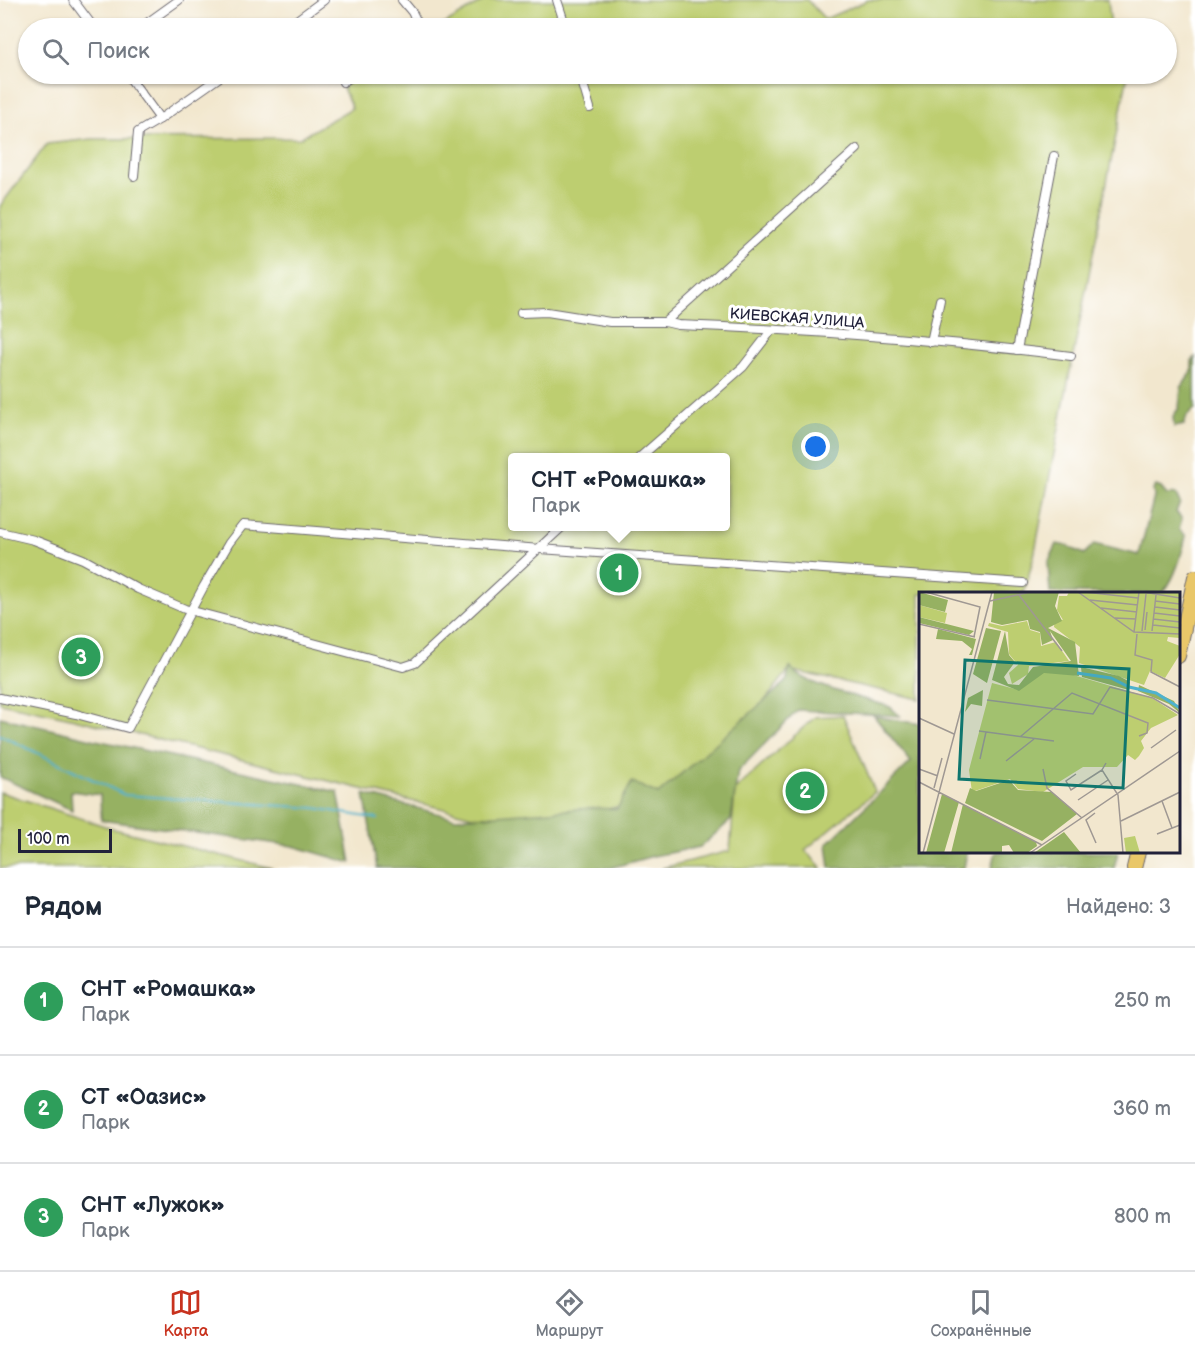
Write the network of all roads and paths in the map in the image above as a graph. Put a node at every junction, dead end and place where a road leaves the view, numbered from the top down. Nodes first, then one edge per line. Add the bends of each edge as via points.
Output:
1 (73, 0) edge
2 (179, 0) edge
3 (324, 0) edge
4 (402, 0) edge
5 (557, 0) edge
6 (86, 18) edge
7 (154, 18) edge
8 (300, 18) edge
9 (415, 18) edge
10 (563, 18) edge
11 (134, 84) edge
12 (210, 84) edge
13 (583, 84) edge
14 (590, 108) dead end
15 (160, 119) junction
16 (857, 149) dead end
17 (1054, 156) dead end
18 (134, 176) dead end
19 (940, 300) dead end
20 (521, 313) dead end
21 (665, 322) junction
22 (771, 331) junction
23 (931, 342) junction
24 (1017, 350) junction
25 (1071, 356) dead end
26 (645, 453) edge
27 (558, 531) edge
28 (0, 532) edge
29 (540, 549) junction
30 (1195, 578) edge
31 (1023, 583) dead end
32 (191, 609) junction
33 (1180, 651) edge
34 (0, 699) edge
35 (1138, 853) edge
36 (1134, 868) edge

1 - 6 street
2 - 7 street
3 - 8 street
4 - 9 street
5 - 10 street
11 - 15 street
12 - 15 street
13 - 14 street
15 - 18 street via 138,132
16 - 21 street
17 - 24 street
19 - 23 street
20 - 21 street, КИЕВСКАЯ УЛИЦА via 547,312 610,322
21 - 22 street, КИЕВСКАЯ УЛИЦА
22 - 23 street, КИЕВСКАЯ УЛИЦА
22 - 26 street via 743,367
23 - 24 street, КИЕВСКАЯ УЛИЦА
24 - 25 street, КИЕВСКАЯ УЛИЦА
27 - 29 street
28 - 32 street via 52,546 138,589
29 - 31 street
29 - 32 street via 243,525
29 - 32 street via 415,663 403,667
30 - 33 highway
32 - 34 street via 129,728
35 - 36 highway

